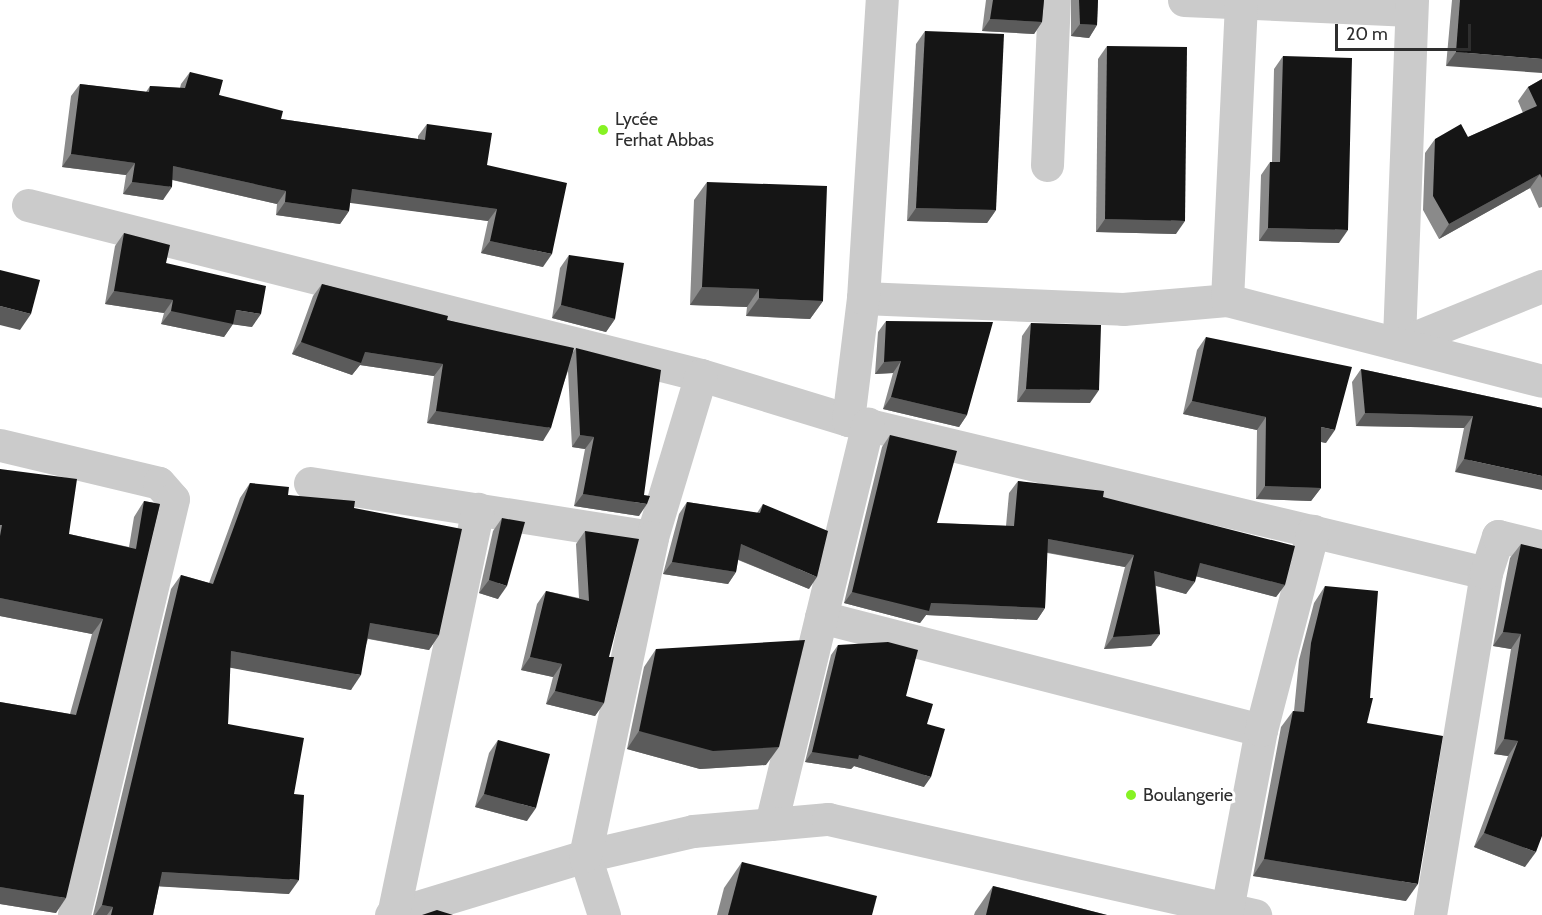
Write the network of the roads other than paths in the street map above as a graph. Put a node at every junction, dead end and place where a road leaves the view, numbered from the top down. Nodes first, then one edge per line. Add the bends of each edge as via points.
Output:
1 (882, 0) edge
2 (1054, 0) edge
3 (1184, 0) edge
4 (1241, 1) edge
5 (1412, 5) edge
6 (1047, 165) dead end
7 (28, 205) dead end
8 (1542, 286) edge
9 (863, 298) junction
10 (1227, 300) junction
11 (1399, 345) junction
12 (701, 375) junction
13 (1542, 381) edge
14 (858, 422) junction
15 (0, 445) edge
16 (310, 483) dead end
17 (478, 509) junction
18 (1313, 531) junction
19 (652, 537) junction
20 (1542, 547) edge
21 (1486, 573) junction
22 (821, 617) junction
23 (1261, 730) junction
24 (771, 824) junction
25 (585, 856) junction
26 (1236, 913) edge
27 (74, 915) edge
28 (392, 915) edge
29 (604, 915) edge
30 (1430, 915) edge

1 - 9 street
2 - 6 street
3 - 4 street
4 - 5 street
4 - 10 street
5 - 11 street
7 - 12 street
8 - 11 street
9 - 10 street via 1123,309
9 - 14 street
10 - 11 street
11 - 13 street
12 - 14 street
12 - 19 street
14 - 18 street
14 - 22 street
15 - 27 street via 159,483 172,499
16 - 17 street
17 - 19 street
17 - 28 street
18 - 21 street
18 - 23 street
19 - 25 street
20 - 21 street via 1498,536
21 - 30 street
22 - 23 street
22 - 24 street
23 - 26 street
24 - 25 street via 693,831
24 - 26 street via 828,819
25 - 28 street
25 - 29 street

